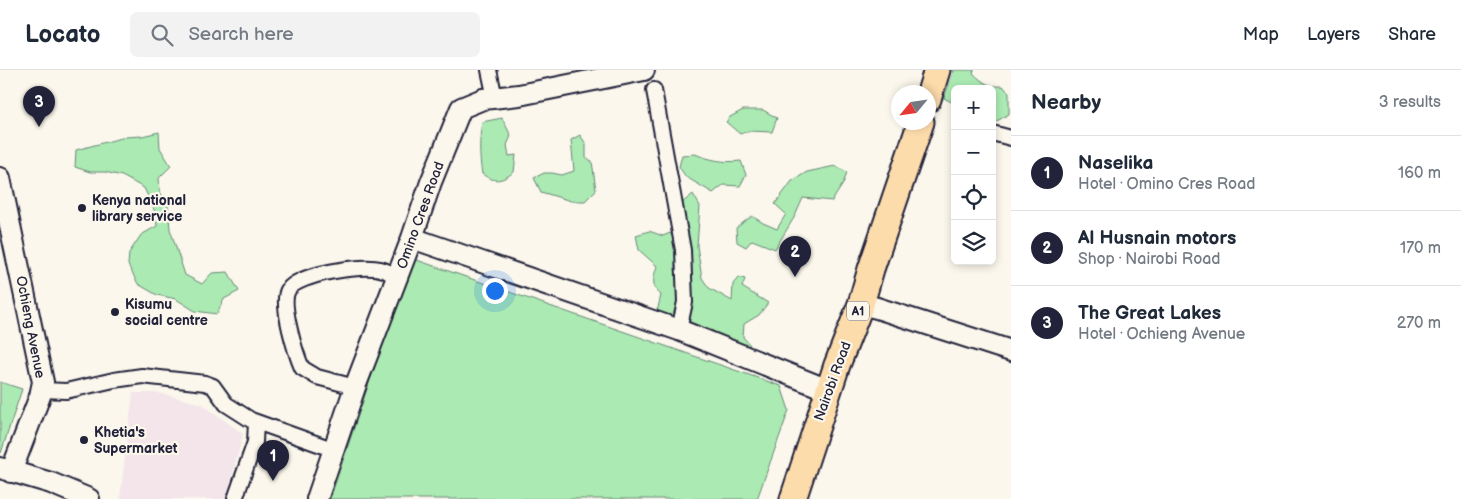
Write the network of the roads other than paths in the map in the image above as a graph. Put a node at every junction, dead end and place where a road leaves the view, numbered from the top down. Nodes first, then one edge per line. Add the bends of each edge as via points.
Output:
1 (489, 70) edge
2 (644, 70) edge
3 (931, 70) edge
4 (937, 70) edge
5 (926, 85) edge
6 (932, 85) edge
7 (654, 90) dead end
8 (495, 98) junction
9 (911, 130) edge
10 (918, 130) edge
11 (996, 134) edge
12 (1011, 138) edge
13 (0, 178) edge
14 (412, 238) junction
15 (397, 277) junction
16 (860, 304) junction
17 (679, 330) junction
18 (1011, 351) edge
19 (356, 387) junction
20 (823, 388) junction
21 (42, 390) junction
22 (256, 422) junction
23 (335, 450) junction
24 (6, 470) edge
25 (89, 499) edge
26 (235, 499) edge
27 (318, 499) edge
28 (787, 499) edge
29 (793, 499) edge

1 - 8 street
2 - 8 street, Omino Cres Road
3 - 5 highway
4 - 6 highway
7 - 17 street via 683,250 686,302
8 - 14 street, Omino Cres Road via 461,108
9 - 20 highway, Nairobi Road / A1
10 - 16 highway, Nairobi Road / A1
11 - 12 street
13 - 21 street, Ochieng Avenue via 43,382
14 - 15 street, Omino Cres Road
14 - 17 street
15 - 19 street, Omino Cres Road
15 - 19 street via 379,269 364,268 323,273 301,280 288,290 288,324 302,368 317,377
16 - 18 street
16 - 29 highway, Nairobi Road / A1
17 - 20 street
19 - 23 street, Omino Cres Road
20 - 28 highway, Nairobi Road / A1
21 - 22 street via 66,391 142,376 205,383 213,386 226,404
21 - 24 street, Ochieng Avenue
22 - 23 street
22 - 26 street via 255,442
23 - 27 street, Omino Cres Road
24 - 25 street

